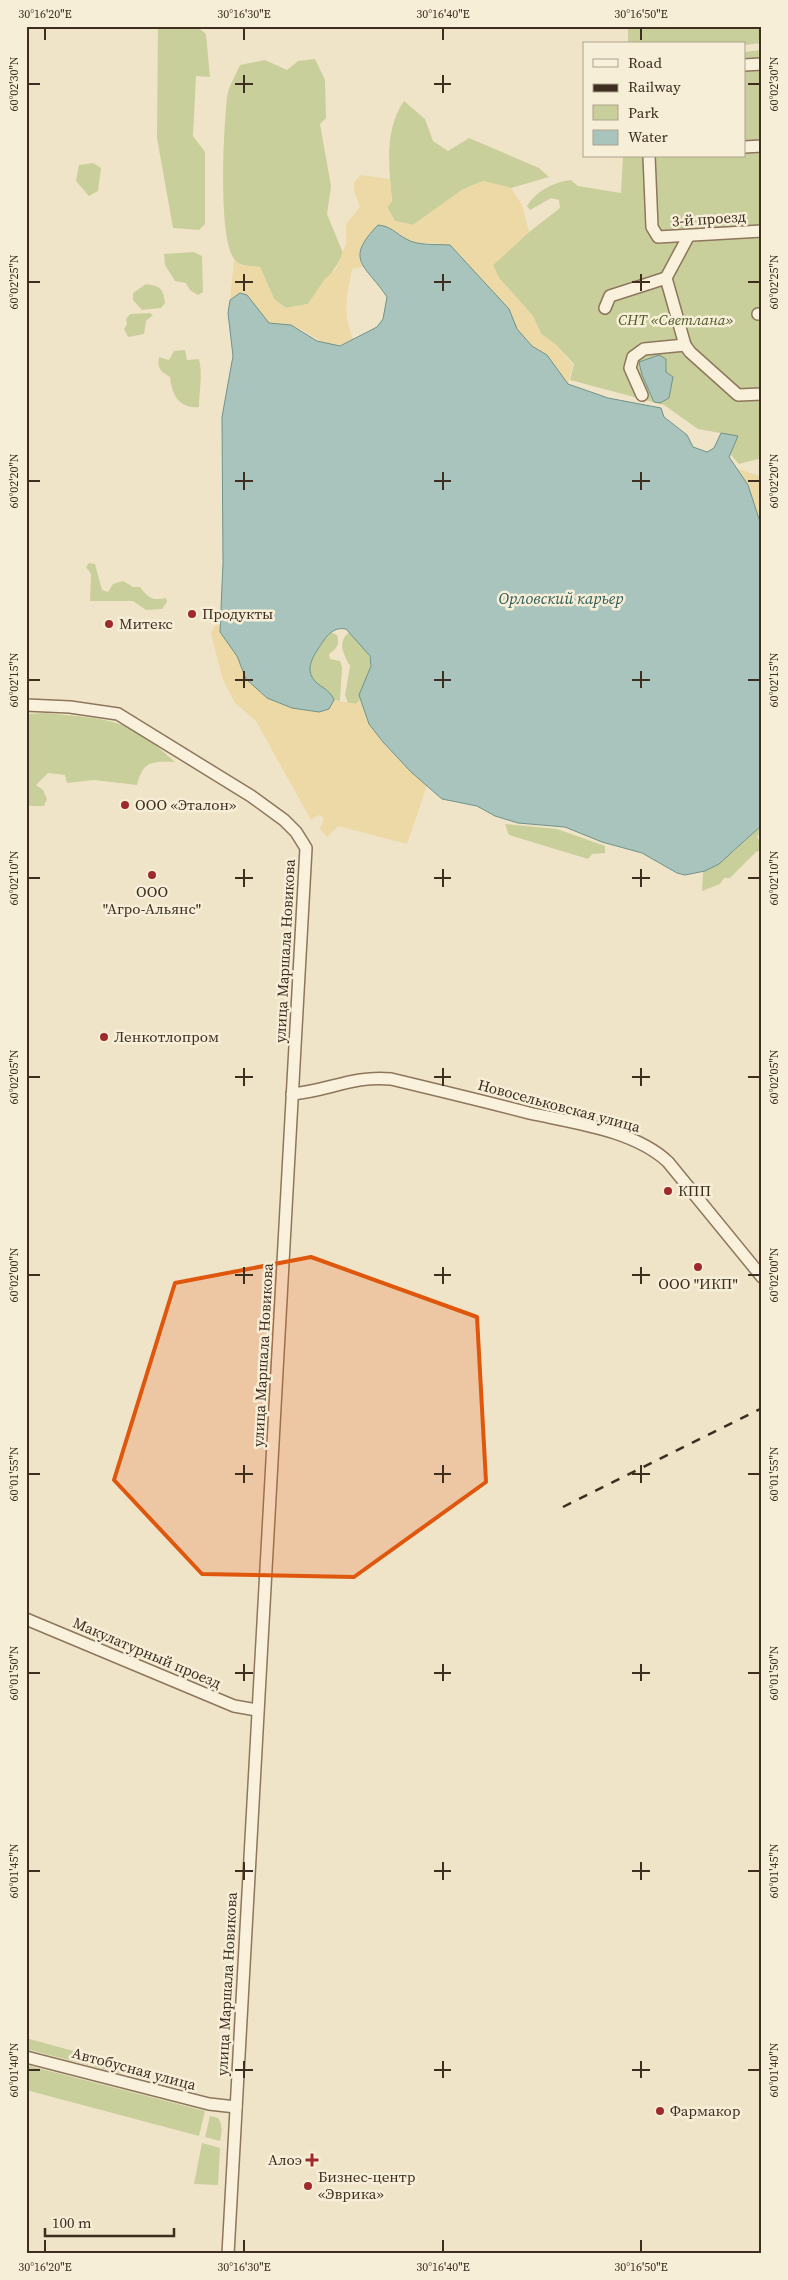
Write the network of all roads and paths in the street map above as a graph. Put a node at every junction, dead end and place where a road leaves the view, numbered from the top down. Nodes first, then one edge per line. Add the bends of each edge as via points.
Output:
1 (762, 64) edge
2 (746, 65) edge
3 (762, 146) edge
4 (746, 147) edge
5 (649, 158) edge
6 (762, 231) edge
7 (688, 237) junction
8 (666, 278) junction
9 (604, 308) dead end
10 (685, 345) junction
11 (762, 394) edge
12 (642, 395) dead end
13 (26, 705) edge
14 (292, 1094) junction
15 (762, 1277) edge
16 (26, 1619) edge
17 (257, 1710) junction
18 (26, 2057) edge
19 (236, 2107) junction
20 (228, 2254) edge

1 - 2 street
3 - 4 street
5 - 7 street, 3-й проезд via 652,227 658,237
6 - 7 street, 3-й проезд
7 - 8 street
8 - 9 street via 610,296
8 - 10 street
10 - 11 street via 738,396
10 - 12 street via 644,349 632,357 630,368
13 - 14 street, улица Маршала Новикова via 118,714 258,801 284,820 306,848
14 - 15 street, Новосельковская улица via 355,1079 391,1079 639,1142 654,1149 668,1162
14 - 17 street, улица Маршала Новикова
16 - 17 street, Макулатурный проезд via 234,1706
17 - 19 street, улица Маршала Новикова
18 - 19 street, Автобусная улица via 209,2104
19 - 20 street, улица Маршала Новикова

